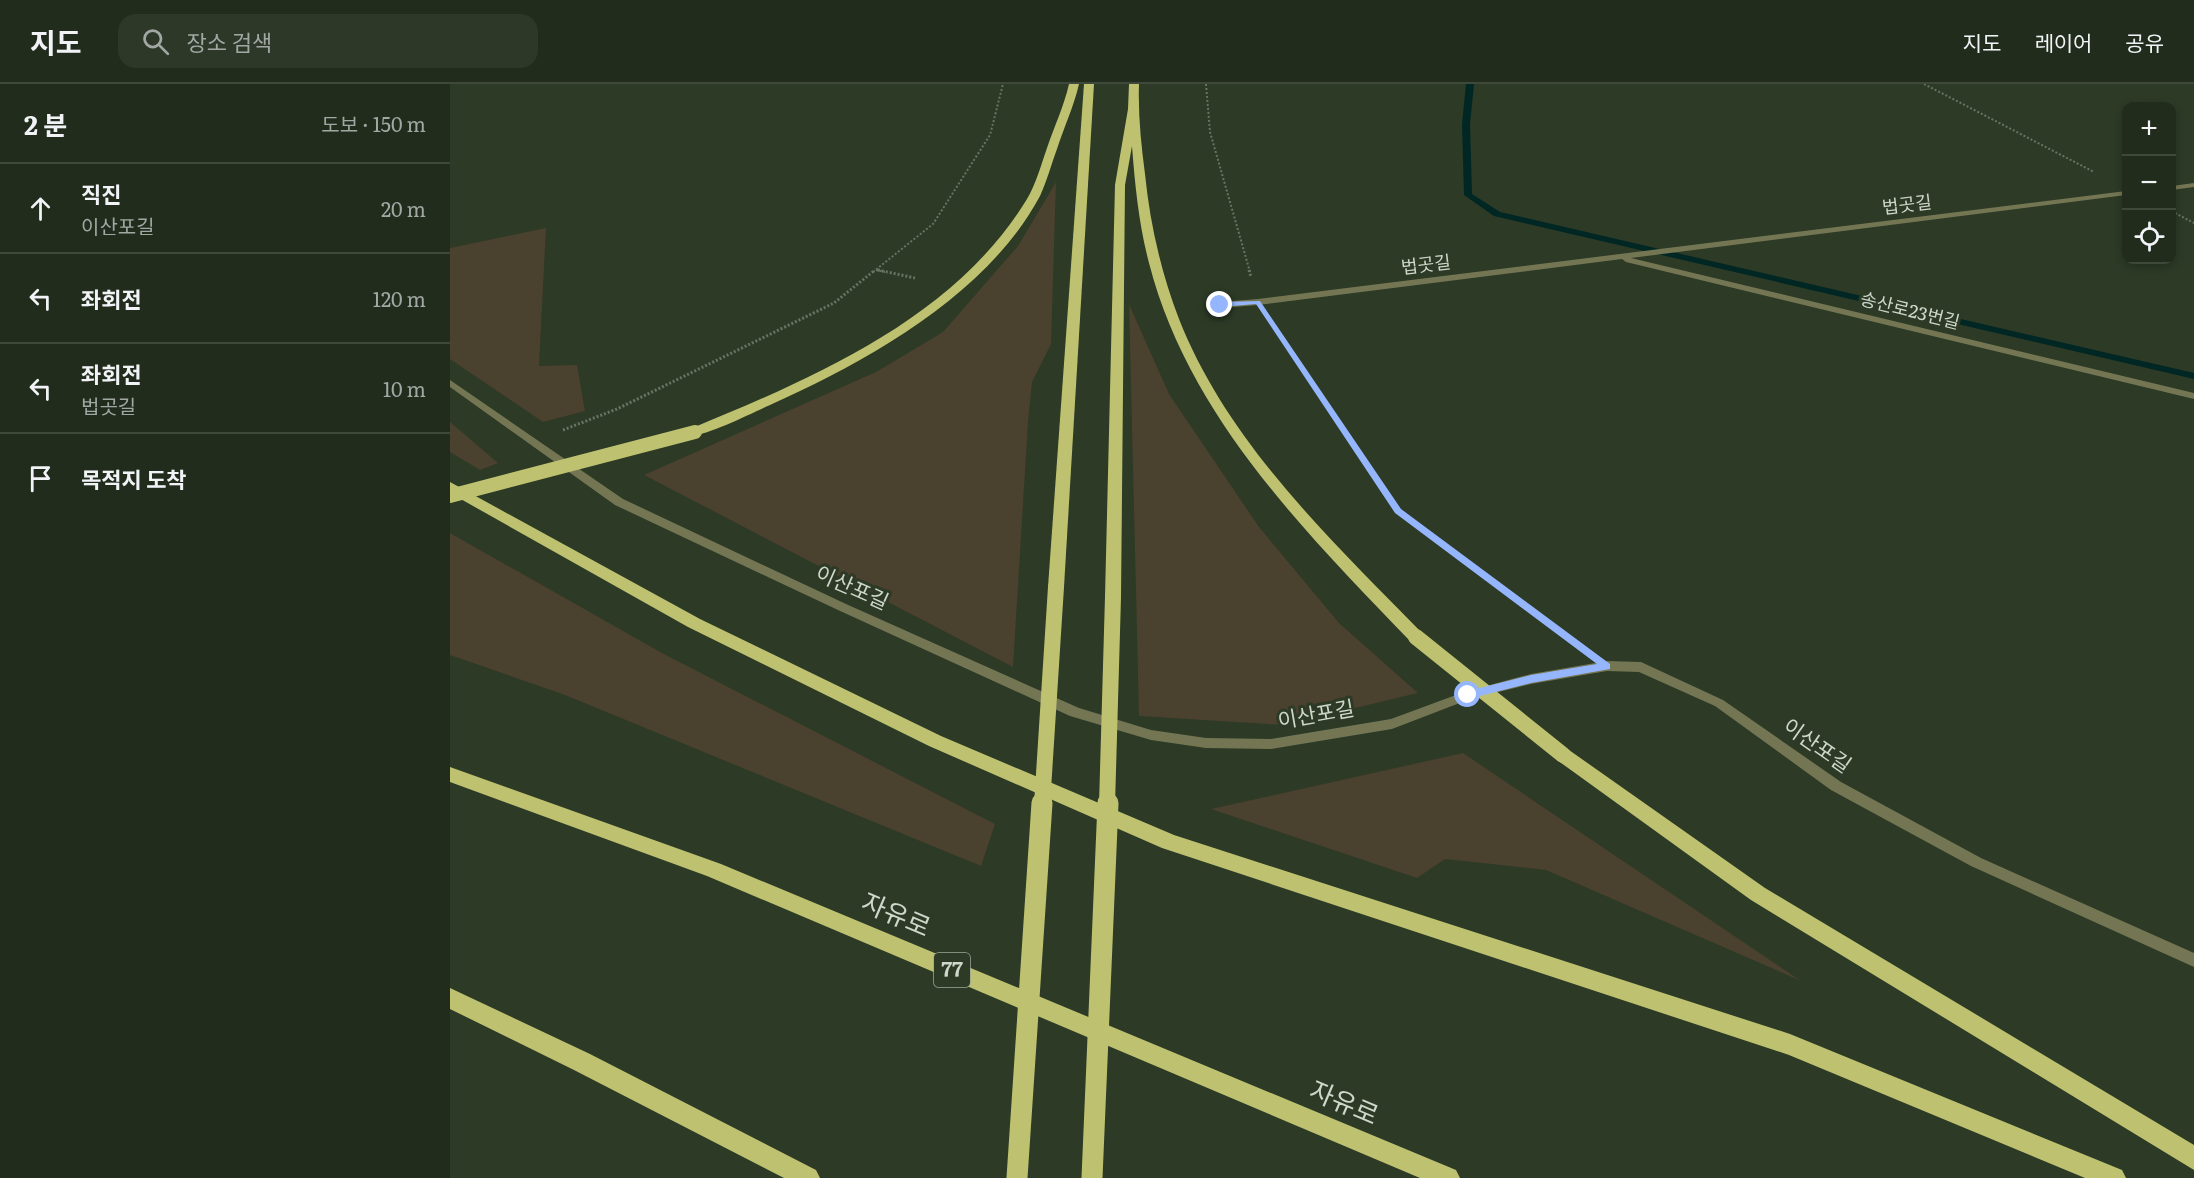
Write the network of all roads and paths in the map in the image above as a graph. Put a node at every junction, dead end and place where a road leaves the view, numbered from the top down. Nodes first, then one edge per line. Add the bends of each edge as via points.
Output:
1 (1003, 84) edge
2 (1074, 84) edge
3 (1089, 84) edge
4 (1134, 84) edge
5 (1206, 84) edge
6 (1924, 84) edge
7 (1133, 109) junction
8 (2095, 172) dead end
9 (2194, 184) edge
10 (2176, 187) edge
11 (2122, 195) edge
12 (2176, 213) edge
13 (2194, 223) edge
14 (1619, 258) junction
15 (876, 270) junction
16 (915, 278) dead end
17 (1258, 302) junction
18 (1220, 305) dead end
19 (450, 383) edge
20 (2194, 396) edge
21 (533, 441) junction
22 (450, 487) edge
23 (450, 496) edge
24 (1606, 666) junction
25 (450, 774) edge
26 (2194, 960) edge
27 (450, 998) edge
28 (2194, 1158) edge
29 (808, 1178) edge
30 (1017, 1178) edge
31 (1092, 1178) edge
32 (1448, 1178) edge
33 (2114, 1178) edge

1 - 15 path via 990,135 933,224
2 - 23 highway, bridge via 1031,202 995,251 913,321 841,367 694,432
3 - 30 highway, bridge
4 - 7 highway
5 - 17 path via 1210,132
6 - 8 path
7 - 28 highway, bridge via 1155,267 1178,329 1221,413 1334,553 1416,637 1563,755 1758,894
7 - 31 highway, bridge via 1120,185 1106,861
9 - 10 street
11 - 14 street, 법곳길
12 - 13 path
14 - 17 street, 법곳길
14 - 20 street, 송산로23번길
15 - 16 path
15 - 21 path via 834,303 617,409
17 - 18 street, 법곳길
17 - 24 path via 1398,511
19 - 21 street, 이산포길
21 - 24 street, 이산포길 via 619,502 1075,712 1151,735 1206,743 1272,744 1392,724 1468,695
22 - 33 highway via 705,628 935,741 1169,842 1790,1045
24 - 26 street, 이산포길 via 1641,667 1719,703 1836,786 1976,862
25 - 32 highway, 자유로 / 77 via 714,870
27 - 29 highway

